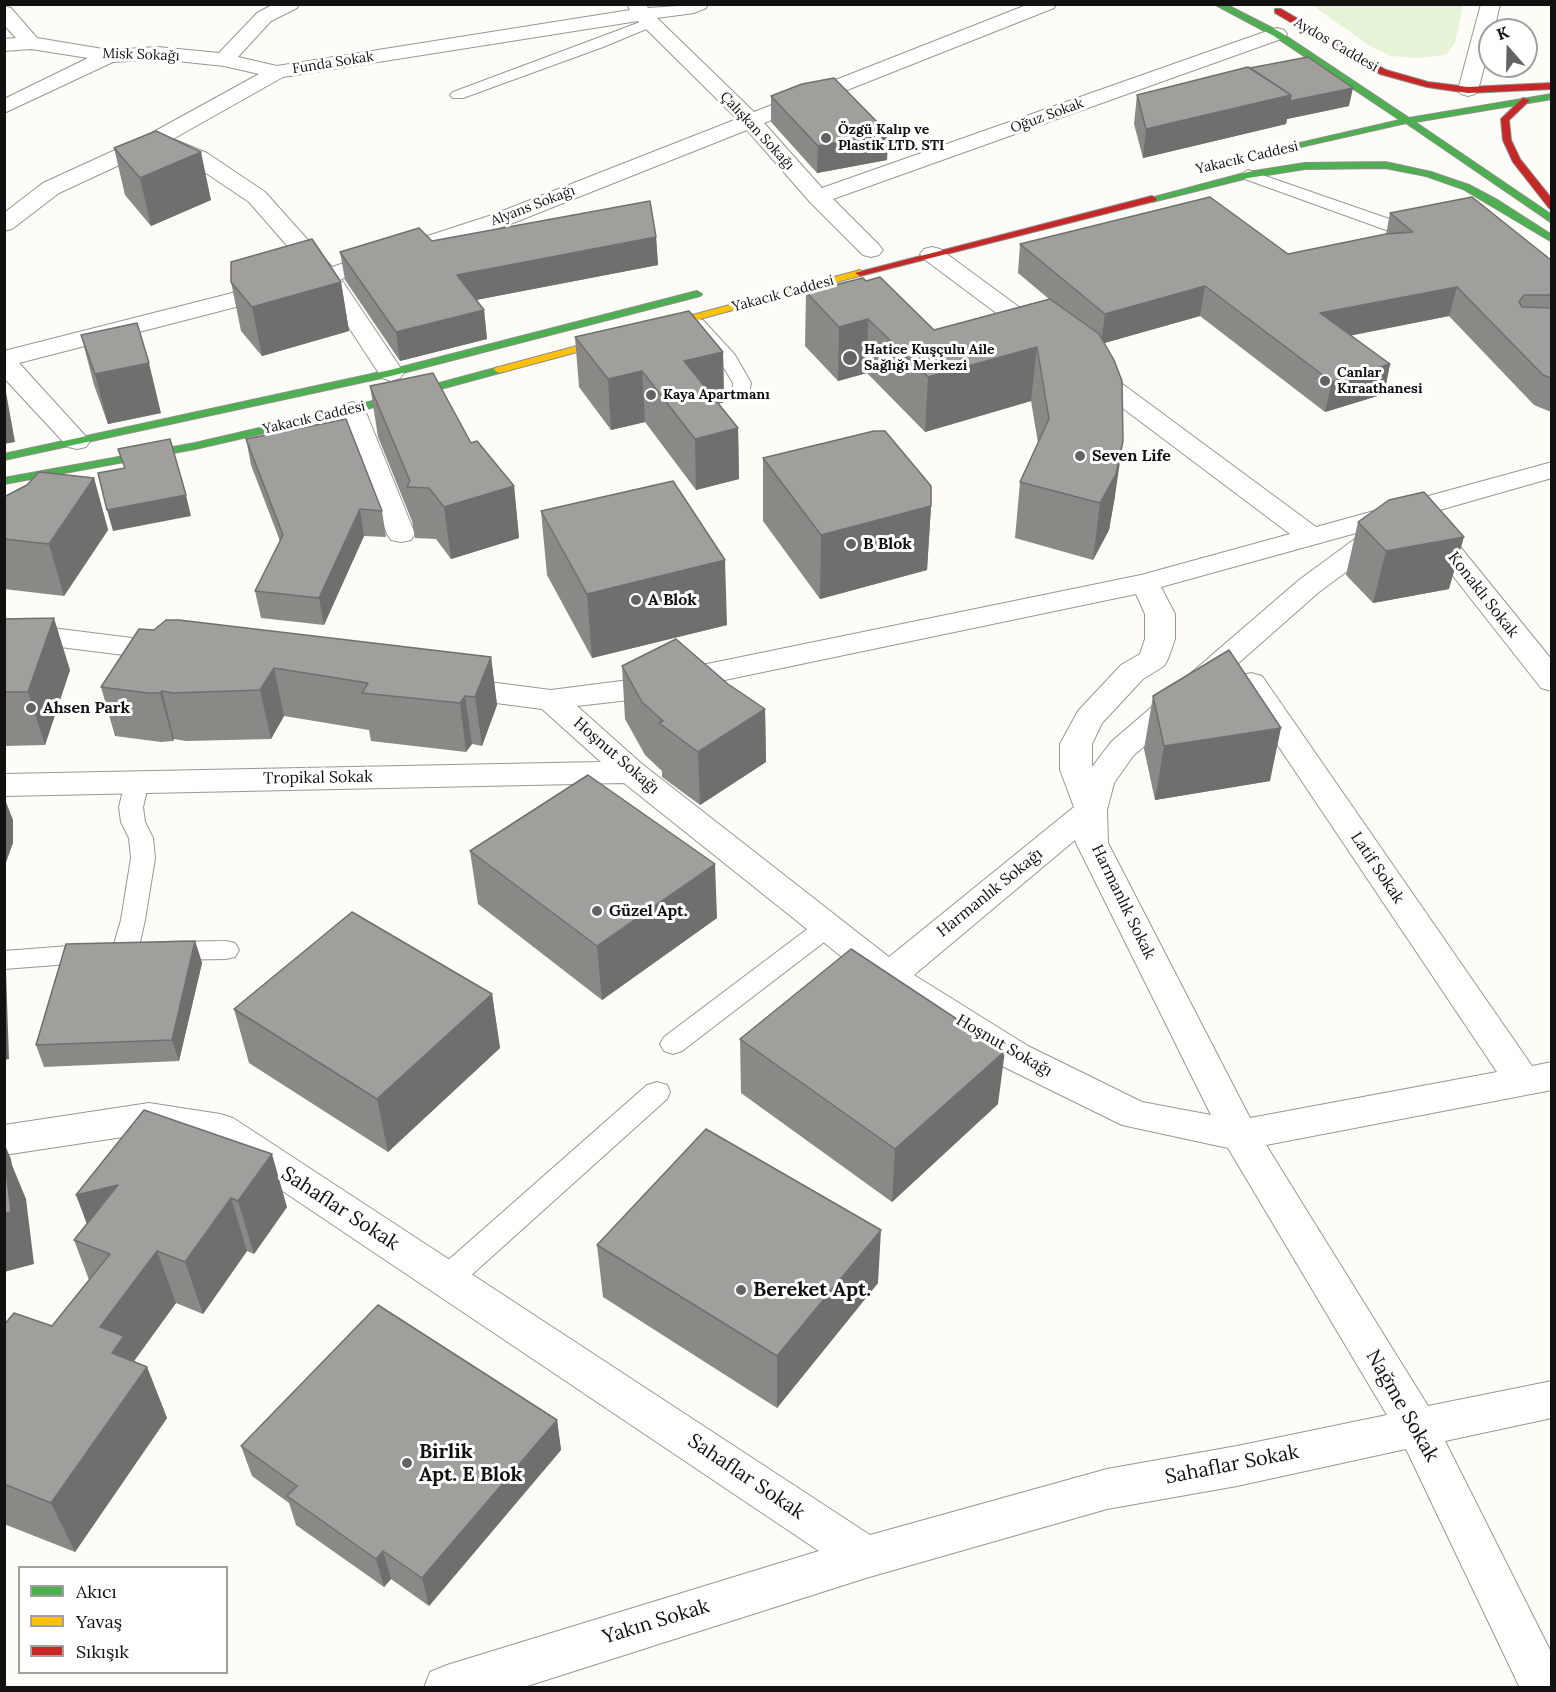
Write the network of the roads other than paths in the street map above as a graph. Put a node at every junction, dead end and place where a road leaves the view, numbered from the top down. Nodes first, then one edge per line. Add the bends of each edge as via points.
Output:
1 (290, 4) edge
2 (699, 4) edge
3 (1047, 4) edge
4 (1218, 4) edge
5 (1266, 4) edge
6 (1491, 4) edge
7 (4, 12) edge
8 (643, 13) edge
9 (1277, 34) junction
10 (32, 43) junction
11 (4, 45) edge
12 (109, 56) junction
13 (224, 60) junction
14 (277, 72) junction
15 (1551, 86) edge
16 (1468, 90) junction
17 (458, 95) dead end
18 (1551, 96) edge
19 (1526, 100) junction
20 (4, 107) edge
21 (750, 120) junction
22 (1405, 121) junction
23 (156, 140) junction
24 (1253, 157) dead end
25 (1248, 174) junction
26 (818, 197) junction
27 (1551, 206) edge
28 (1551, 220) edge
29 (4, 224) edge
30 (1392, 226) dead end
31 (1551, 239) edge
32 (871, 250) dead end
33 (932, 254) junction
34 (327, 276) junction
35 (712, 290) dead end
36 (692, 319) junction
37 (4, 361) edge
38 (391, 373) junction
39 (741, 395) dead end
40 (352, 410) junction
41 (77, 441) junction
42 (4, 457) edge
43 (1551, 470) edge
44 (4, 482) edge
45 (1414, 508) junction
46 (401, 534) dead end
47 (1312, 537) junction
48 (1145, 583) junction
49 (4, 631) edge
50 (194, 655) edge
51 (1224, 661) junction
52 (1132, 672) junction
53 (1551, 681) edge
54 (420, 684) edge
55 (551, 700) junction
56 (631, 772) junction
57 (137, 782) junction
58 (4, 785) edge
59 (1090, 810) junction
60 (827, 927) junction
61 (226, 950) dead end
62 (125, 951) junction
63 (4, 960) edge
64 (889, 976) junction
65 (673, 1044) dead end
66 (1537, 1079) edge
67 (657, 1092) dead end
68 (1240, 1135) junction
69 (4, 1140) edge
70 (447, 1279) junction
71 (1551, 1400) edge
72 (1417, 1426) junction
73 (866, 1557) junction
74 (447, 1688) edge
75 (1544, 1688) edge

1 - 13 street via 264,17
2 - 8 street, Funda Sokak via 687,9
3 - 21 street, Alyans Sokağı
4 - 9 main road, Aydos Caddesi
5 - 16 main road, Aydos Caddesi via 1383,72
6 - 16 street
7 - 10 street
8 - 14 street, Funda Sokak
8 - 17 lane
8 - 21 street, Çalışkan Sokağı
9 - 22 main road, Aydos Caddesi
9 - 26 street, Oğuz Sokak
10 - 11 street, Misk Sokağı
10 - 12 street, Misk Sokağı
12 - 13 street, Misk Sokağı via 158,53
12 - 20 street
13 - 14 street, Misk Sokağı
14 - 23 street, Funda Sokak
15 - 16 main road, Aydos Caddesi
18 - 19 main road, Yakacık Caddesi
19 - 22 main road, Yakacık Caddesi
19 - 27 main road via 1505,119 1507,140 1516,160
21 - 26 street, Çalışkan Sokağı
21 - 34 street, Alyans Sokağı via 500,220
22 - 24 main road, Yakacık Caddesi
22 - 28 main road
23 - 29 street, Funda Sokak via 51,188
23 - 34 street via 200,158 257,197
25 - 30 lane
25 - 31 main road, Yakacık Caddesi via 1305,166 1352,165 1385,165 1428,174 1466,187
25 - 33 main road, Yakacık Caddesi
26 - 32 street, Çalışkan Sokağı
33 - 36 main road, Yakacık Caddesi
33 - 47 street
34 - 37 street, Alyans Sokağı
34 - 38 street
35 - 38 main road, Yakacık Caddesi
36 - 39 lane via 726,355 742,383
36 - 40 main road, Yakacık Caddesi
37 - 41 street
38 - 41 main road, Yakacık Caddesi
40 - 44 main road, Yakacık Caddesi via 195,446
40 - 46 street
41 - 42 main road, Yakacık Caddesi
43 - 45 street
45 - 47 street
45 - 51 street, Harmanlık Sokak via 1309,585
45 - 53 street, Konaklı Sokak
47 - 48 street
48 - 52 street via 1160,614 1160,639 1153,658
48 - 55 street via 629,690
49 - 50 street
51 - 52 street
51 - 59 street, Harmanlık Sokak via 1122,749 1098,781
51 - 66 street, Latif Sokak
52 - 59 street via 1089,718 1076,744 1076,770
54 - 55 street
55 - 56 street, Hoşnut Sokağı
56 - 57 street, Tropikal Sokak
56 - 60 street, Hoşnut Sokağı
57 - 58 street, Tropikal Sokak
57 - 62 lane via 131,807 143,858
59 - 64 street, Harmanlık Sokağı
59 - 68 street, Harmanlık Sokak via 1092,843
60 - 64 street, Hoşnut Sokağı
60 - 65 lane
61 - 62 lane
62 - 63 lane
64 - 68 street, Hoşnut Sokağı via 1015,1056 1135,1115
66 - 68 street, Hoşnut Sokağı
67 - 70 lane
68 - 72 street, Nağme Sokak
69 - 70 street, Sahaflar Sokak via 148,1118 220,1129
70 - 73 street, Sahaflar Sokak
71 - 72 street, Sahaflar Sokak
72 - 73 street, Sahaflar Sokak via 1237,1466 1107,1489
72 - 75 street, Nağme Sokak
73 - 74 street, Yakın Sokak

